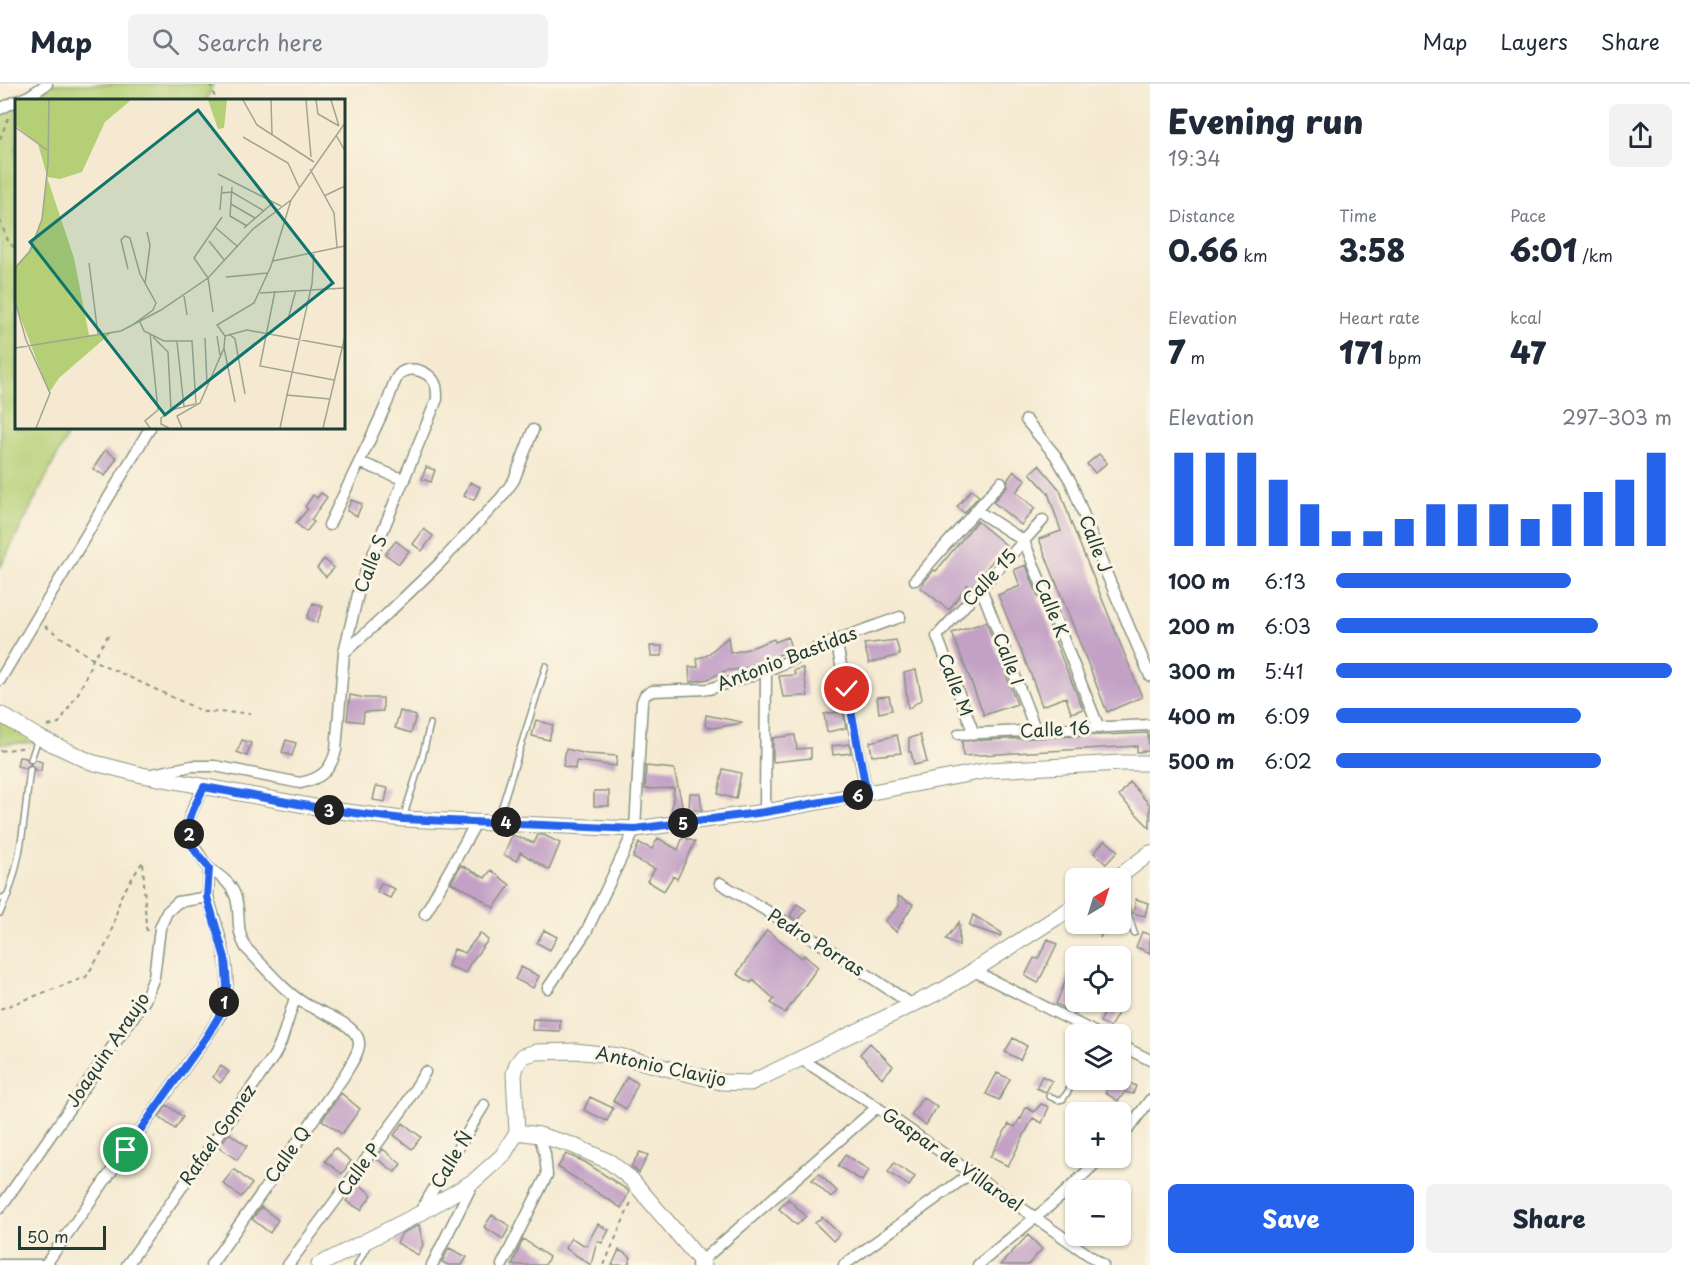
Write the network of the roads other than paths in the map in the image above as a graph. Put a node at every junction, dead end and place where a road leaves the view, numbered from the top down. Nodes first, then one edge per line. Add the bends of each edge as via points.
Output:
1 (47, 84) edge
2 (21, 99) edge
3 (15, 102) edge
4 (0, 109) edge
5 (1026, 420) dead end
6 (149, 429) edge
7 (533, 430) dead end
8 (359, 462) junction
9 (405, 480) junction
10 (1000, 482) dead end
11 (976, 510) junction
12 (1043, 520) dead end
13 (329, 525) dead end
14 (1024, 541) junction
15 (915, 580) dead end
16 (981, 588) junction
17 (900, 617) dead end
18 (937, 636) joint
19 (836, 640) junction
20 (344, 652) junction
21 (546, 666) dead end
22 (766, 671) junction
23 (1150, 676) edge
24 (0, 680) edge
25 (0, 714) edge
26 (430, 724) dead end
27 (1150, 725) edge
28 (1099, 728) junction
29 (1036, 731) junction
30 (959, 734) dead end
31 (974, 734) junction
32 (41, 736) junction
33 (31, 759) dead end
34 (1150, 763) edge
35 (30, 769) dead end
36 (142, 776) junction
37 (204, 787) junction
38 (867, 794) junction
39 (765, 812) junction
40 (403, 819) junction
41 (477, 821) junction
42 (497, 822) junction
43 (635, 829) junction
44 (1150, 853) edge
45 (209, 868) junction
46 (1131, 870) edge
47 (720, 883) dead end
48 (9, 895) junction
49 (207, 897) junction
50 (0, 898) edge
51 (0, 913) edge
52 (1065, 913) edge
53 (425, 914) dead end
54 (1131, 923) edge
55 (1134, 933) dead end
56 (972, 970) junction
57 (548, 988) dead end
58 (295, 998) junction
59 (911, 1004) junction
60 (1078, 1024) edge
61 (1131, 1050) edge
62 (800, 1058) junction
63 (1150, 1060) edge
64 (425, 1072) dead end
65 (1069, 1090) edge
66 (1049, 1096) dead end
67 (1150, 1100) edge
68 (484, 1105) dead end
69 (877, 1107) junction
70 (1131, 1125) edge
71 (517, 1132) junction
72 (538, 1135) junction
73 (1090, 1168) edge
74 (971, 1173) junction
75 (474, 1181) junction
76 (0, 1208) edge
77 (419, 1214) junction
78 (1035, 1217) junction
79 (370, 1239) junction
80 (47, 1264) edge
81 (701, 1264) edge
82 (0, 1265) edge
83 (127, 1265) edge
84 (211, 1265) edge
85 (288, 1265) edge
86 (319, 1265) edge
87 (357, 1265) edge
88 (432, 1265) edge
89 (502, 1265) edge
90 (844, 1265) edge
91 (978, 1265) edge
92 (1103, 1265) edge

1 - 2 street
3 - 4 street
5 - 23 street, Calle J via 1071,482
6 - 24 street
7 - 20 street via 514,480 501,498 430,572
8 - 9 street
8 - 9 street, Calle S via 396,379 412,369 424,372 437,386 437,399
8 - 13 street, Calle S
9 - 20 street, Calle S via 360,586
10 - 11 street
11 - 14 street
11 - 15 street
12 - 14 street, Calle 15
14 - 16 street, Calle 15
14 - 28 street, Calle K
16 - 18 street, Calle 15
16 - 29 street, Calle I
17 - 19 street, Antonio Bastidas
18 - 31 street, Calle M
19 - 22 street, Antonio Bastidas
19 - 38 street
20 - 36 street, Calle S via 336,750 325,774 300,783 215,766 192,766
21 - 42 lane
22 - 39 street
22 - 43 street, Antonio Bastidas via 710,689 652,691 645,695
25 - 32 street
26 - 40 lane
27 - 28 street, Calle 16
28 - 29 street, Calle 16
29 - 31 street, Calle 16
30 - 31 street, Calle 16
32 - 33 lane
32 - 36 street via 92,762
34 - 38 street via 990,770
35 - 48 lane via 19,858
36 - 37 street
37 - 40 street
37 - 45 street via 188,828 190,843
38 - 39 street
39 - 43 street
40 - 41 street
41 - 42 street
41 - 53 street
42 - 43 street
43 - 57 street via 586,932
44 - 46 street
45 - 49 street
45 - 58 street via 229,884 236,896 240,939
47 - 59 street, Pedro Porras
48 - 50 lane
48 - 51 lane
49 - 76 street, Joaquin Araujo via 178,902 166,912 154,977 145,1000
49 - 80 street via 225,958 227,986 222,1011
52 - 56 street, Antonio Clavijo
54 - 55 lane
56 - 59 street, Antonio Clavijo via 945,989
56 - 60 street
58 - 83 street, Rafael Gomez via 274,1056
58 - 84 street, Calle Q via 348,1026 359,1042 355,1056
59 - 62 street, Antonio Clavijo
61 - 63 street
62 - 69 street, Gaspar de Villaroel
62 - 71 street, Antonio Clavijo via 750,1083 721,1082 619,1056 575,1050 536,1052 523,1056 514,1074
64 - 85 street, Calle P via 403,1109
65 - 66 lane via 1063,1099
67 - 70 street
68 - 77 street, Calle Ñ
69 - 74 street, Gaspar de Villaroel
69 - 81 street
71 - 72 street
71 - 75 street via 503,1155
72 - 81 street via 610,1162 631,1179
72 - 89 street via 547,1175
73 - 78 street
74 - 78 street, Gaspar de Villaroel
74 - 90 street
75 - 77 street
75 - 88 street
77 - 79 street
78 - 91 street
78 - 92 street, Gaspar de Villaroel
79 - 86 street
79 - 87 lane
80 - 82 street

